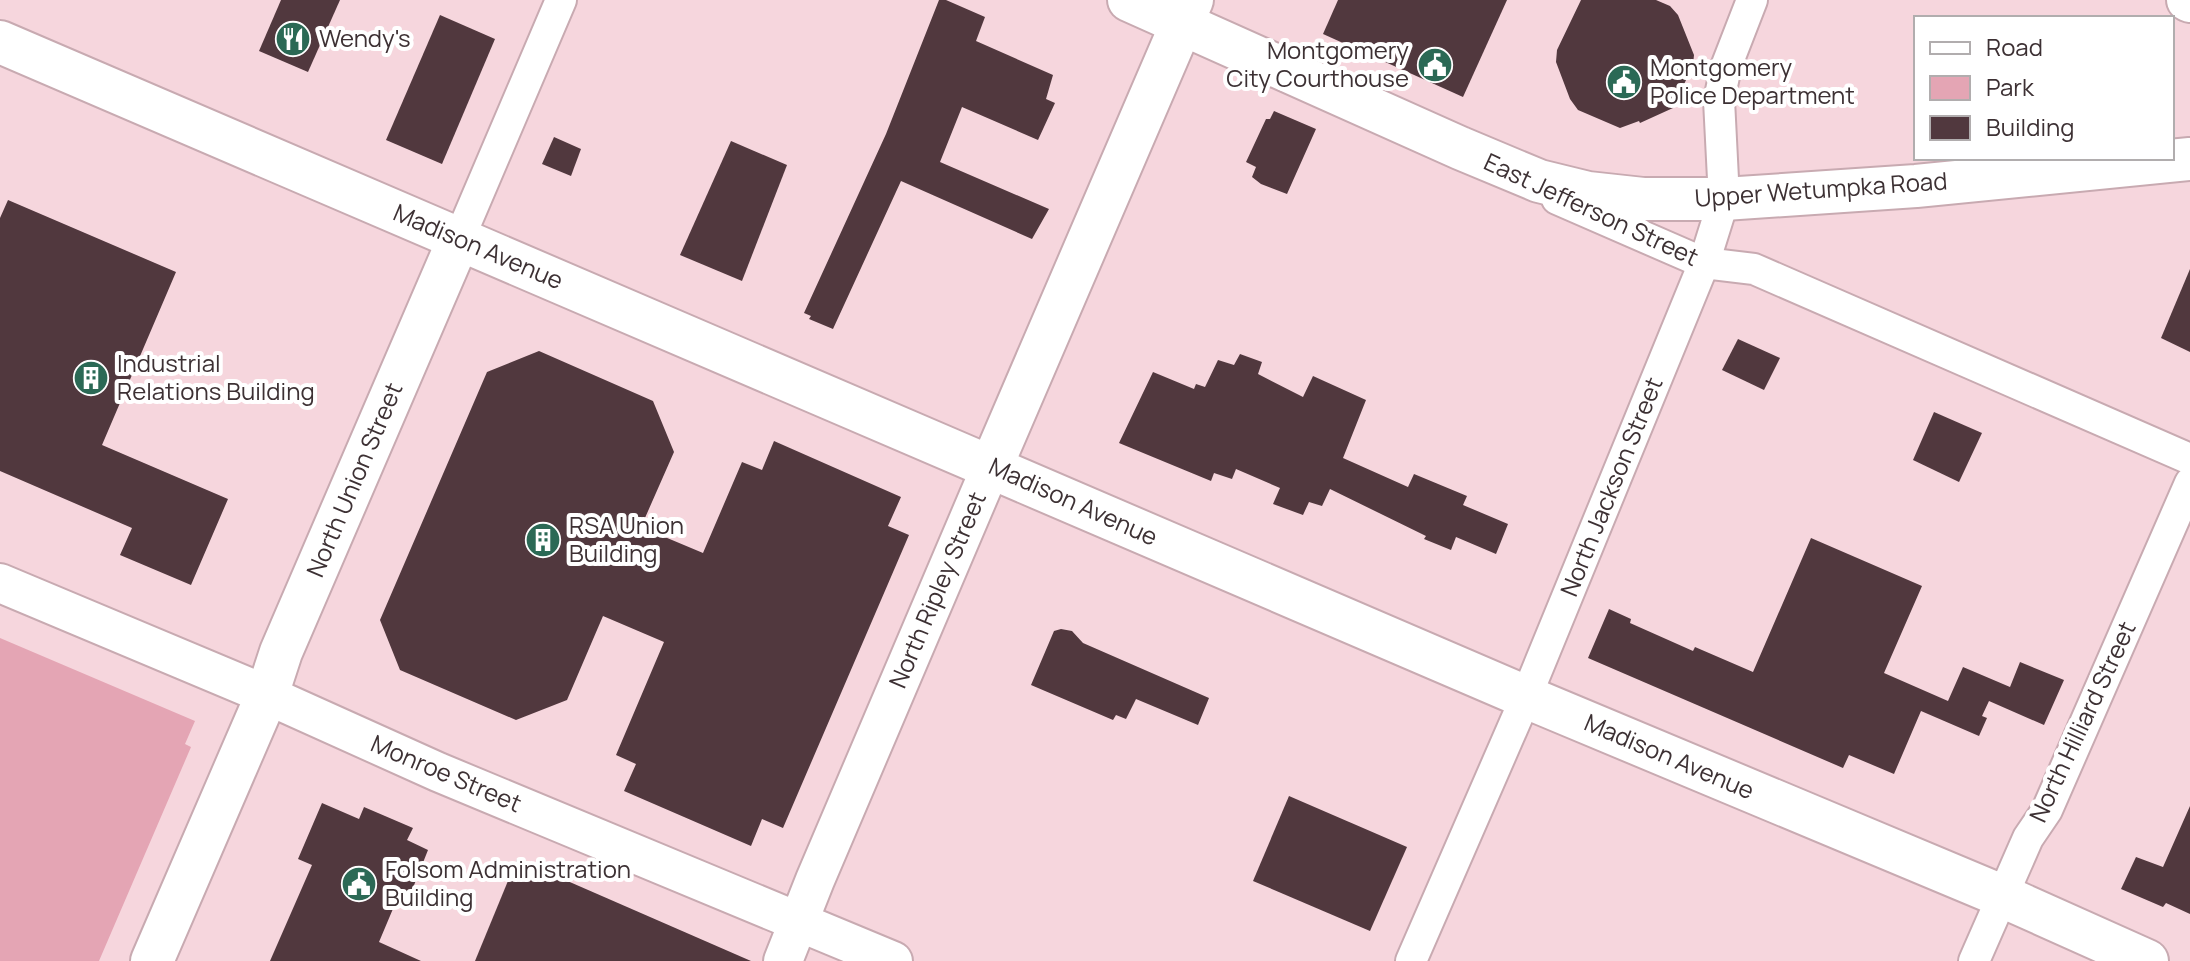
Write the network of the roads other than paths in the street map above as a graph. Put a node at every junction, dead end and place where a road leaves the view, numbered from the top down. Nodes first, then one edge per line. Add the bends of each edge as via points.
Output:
1 (561, 0) edge
2 (1129, 0) edge
3 (1752, 0) edge
4 (1187, 11) edge
5 (0, 42) edge
6 (1460, 148) junction
7 (2190, 159) edge
8 (1724, 199) junction
9 (459, 239) junction
10 (1704, 263) junction
11 (2190, 459) edge
12 (991, 467) junction
13 (2190, 483) edge
14 (0, 583) edge
15 (267, 695) junction
16 (1526, 697) junction
17 (2002, 896) junction
18 (798, 922) junction
19 (152, 961) edge
20 (783, 961) edge
21 (893, 961) edge
22 (1411, 961) edge
23 (1974, 961) edge
24 (2147, 961) edge

1 - 9 street, North Union Street
2 - 4 main road, East Jefferson Street
3 - 8 street, North Jackson Street via 1719,100
4 - 6 main road, East Jefferson Street
4 - 12 main road, North Ripley Street
5 - 9 main road, Madison Avenue
6 - 8 main road, Upper Wetumpka Road via 1539,181 1588,193
6 - 10 street, East Jefferson Street via 1522,183
7 - 8 main road, Upper Wetumpka Road
8 - 10 street, North Jackson Street
9 - 12 main road, Madison Avenue
9 - 15 main road, North Union Street
10 - 11 street, East Jefferson Street via 1754,269
10 - 16 street, North Jackson Street
12 - 16 main road, Madison Avenue
12 - 18 street, North Ripley Street
13 - 17 street, North Hilliard Street via 2047,810
14 - 15 street, Monroe Street
15 - 18 street, Monroe Street
15 - 19 main road, North Union Street
16 - 17 main road, Madison Avenue
16 - 22 street, North Jackson Street
17 - 23 street, North Hilliard Street
17 - 24 main road, Madison Avenue
18 - 20 street, North Ripley Street
18 - 21 street, Monroe Street

